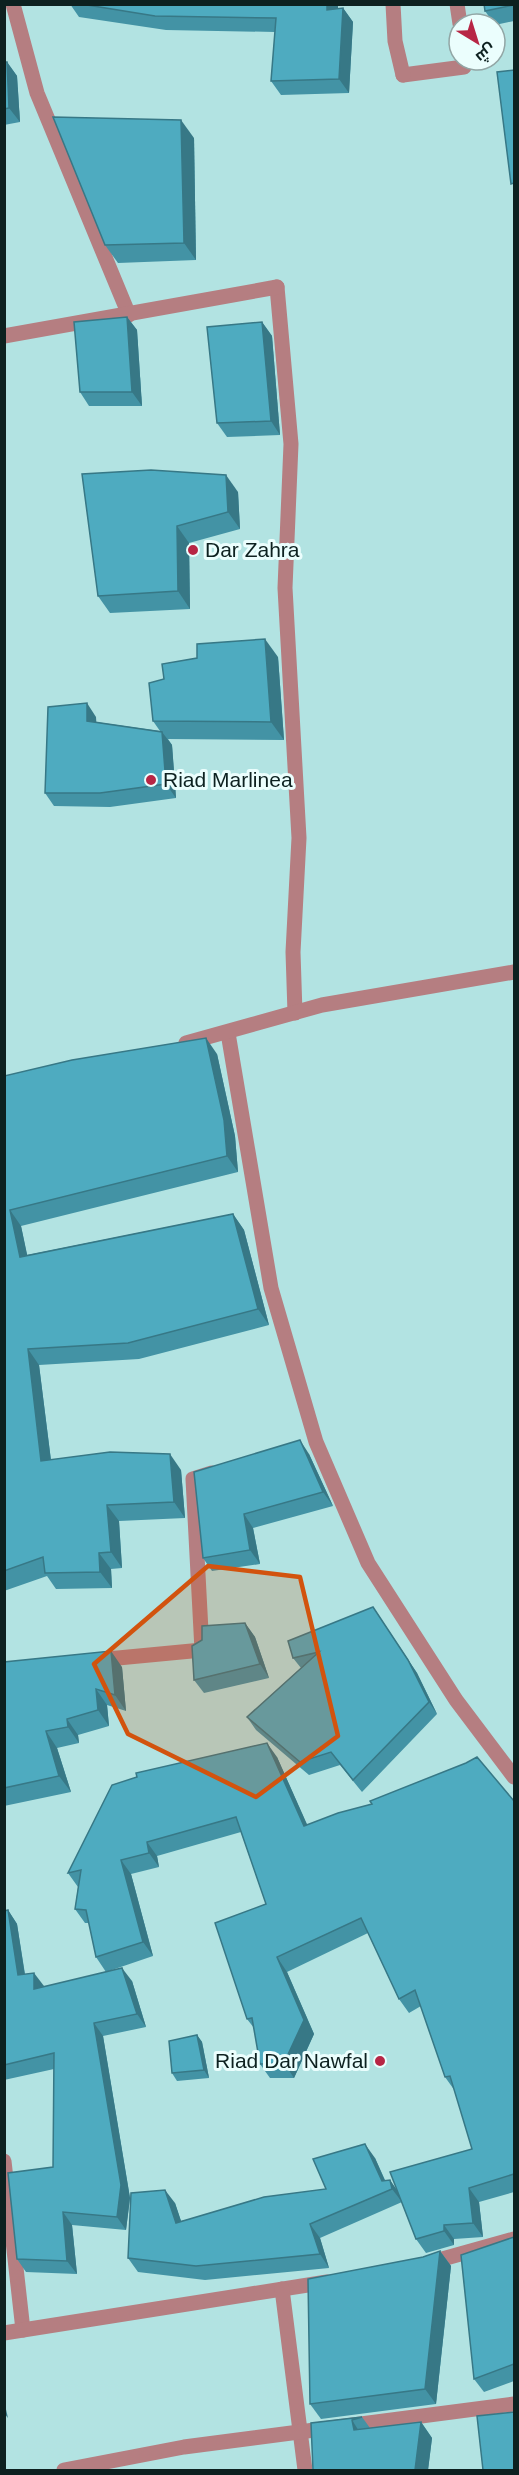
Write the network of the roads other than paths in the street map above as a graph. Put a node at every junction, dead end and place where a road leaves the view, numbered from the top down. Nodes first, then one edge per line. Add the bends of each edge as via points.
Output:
1 (13, 4) edge
2 (393, 4) edge
3 (447, 69) edge
4 (129, 315) junction
5 (4, 336) edge
6 (514, 972) edge
7 (295, 1013) junction
8 (228, 1033) junction
9 (174, 1046) edge
10 (226, 1468) edge
11 (86, 1661) edge
12 (514, 1778) edge
13 (4, 2161) edge
14 (514, 2240) edge
15 (411, 2268) edge
16 (347, 2279) edge
17 (282, 2289) junction
18 (23, 2330) junction
19 (4, 2333) edge
20 (514, 2404) edge
21 (301, 2431) junction
22 (64, 2470) edge
23 (305, 2470) edge

1 - 4 street via 37,93
2 - 3 street via 395,41 403,75
4 - 5 street
4 - 7 street via 277,287 291,444 285,588 299,838 293,952
6 - 7 street
7 - 8 street
8 - 9 street
8 - 12 street via 271,1288 310,1443 368,1563 456,1701
10 - 11 street via 193,1479 202,1650
13 - 18 street
14 - 15 street
16 - 17 street
17 - 18 street
17 - 21 street
18 - 19 street
20 - 21 street
21 - 22 street via 184,2447
21 - 23 street

